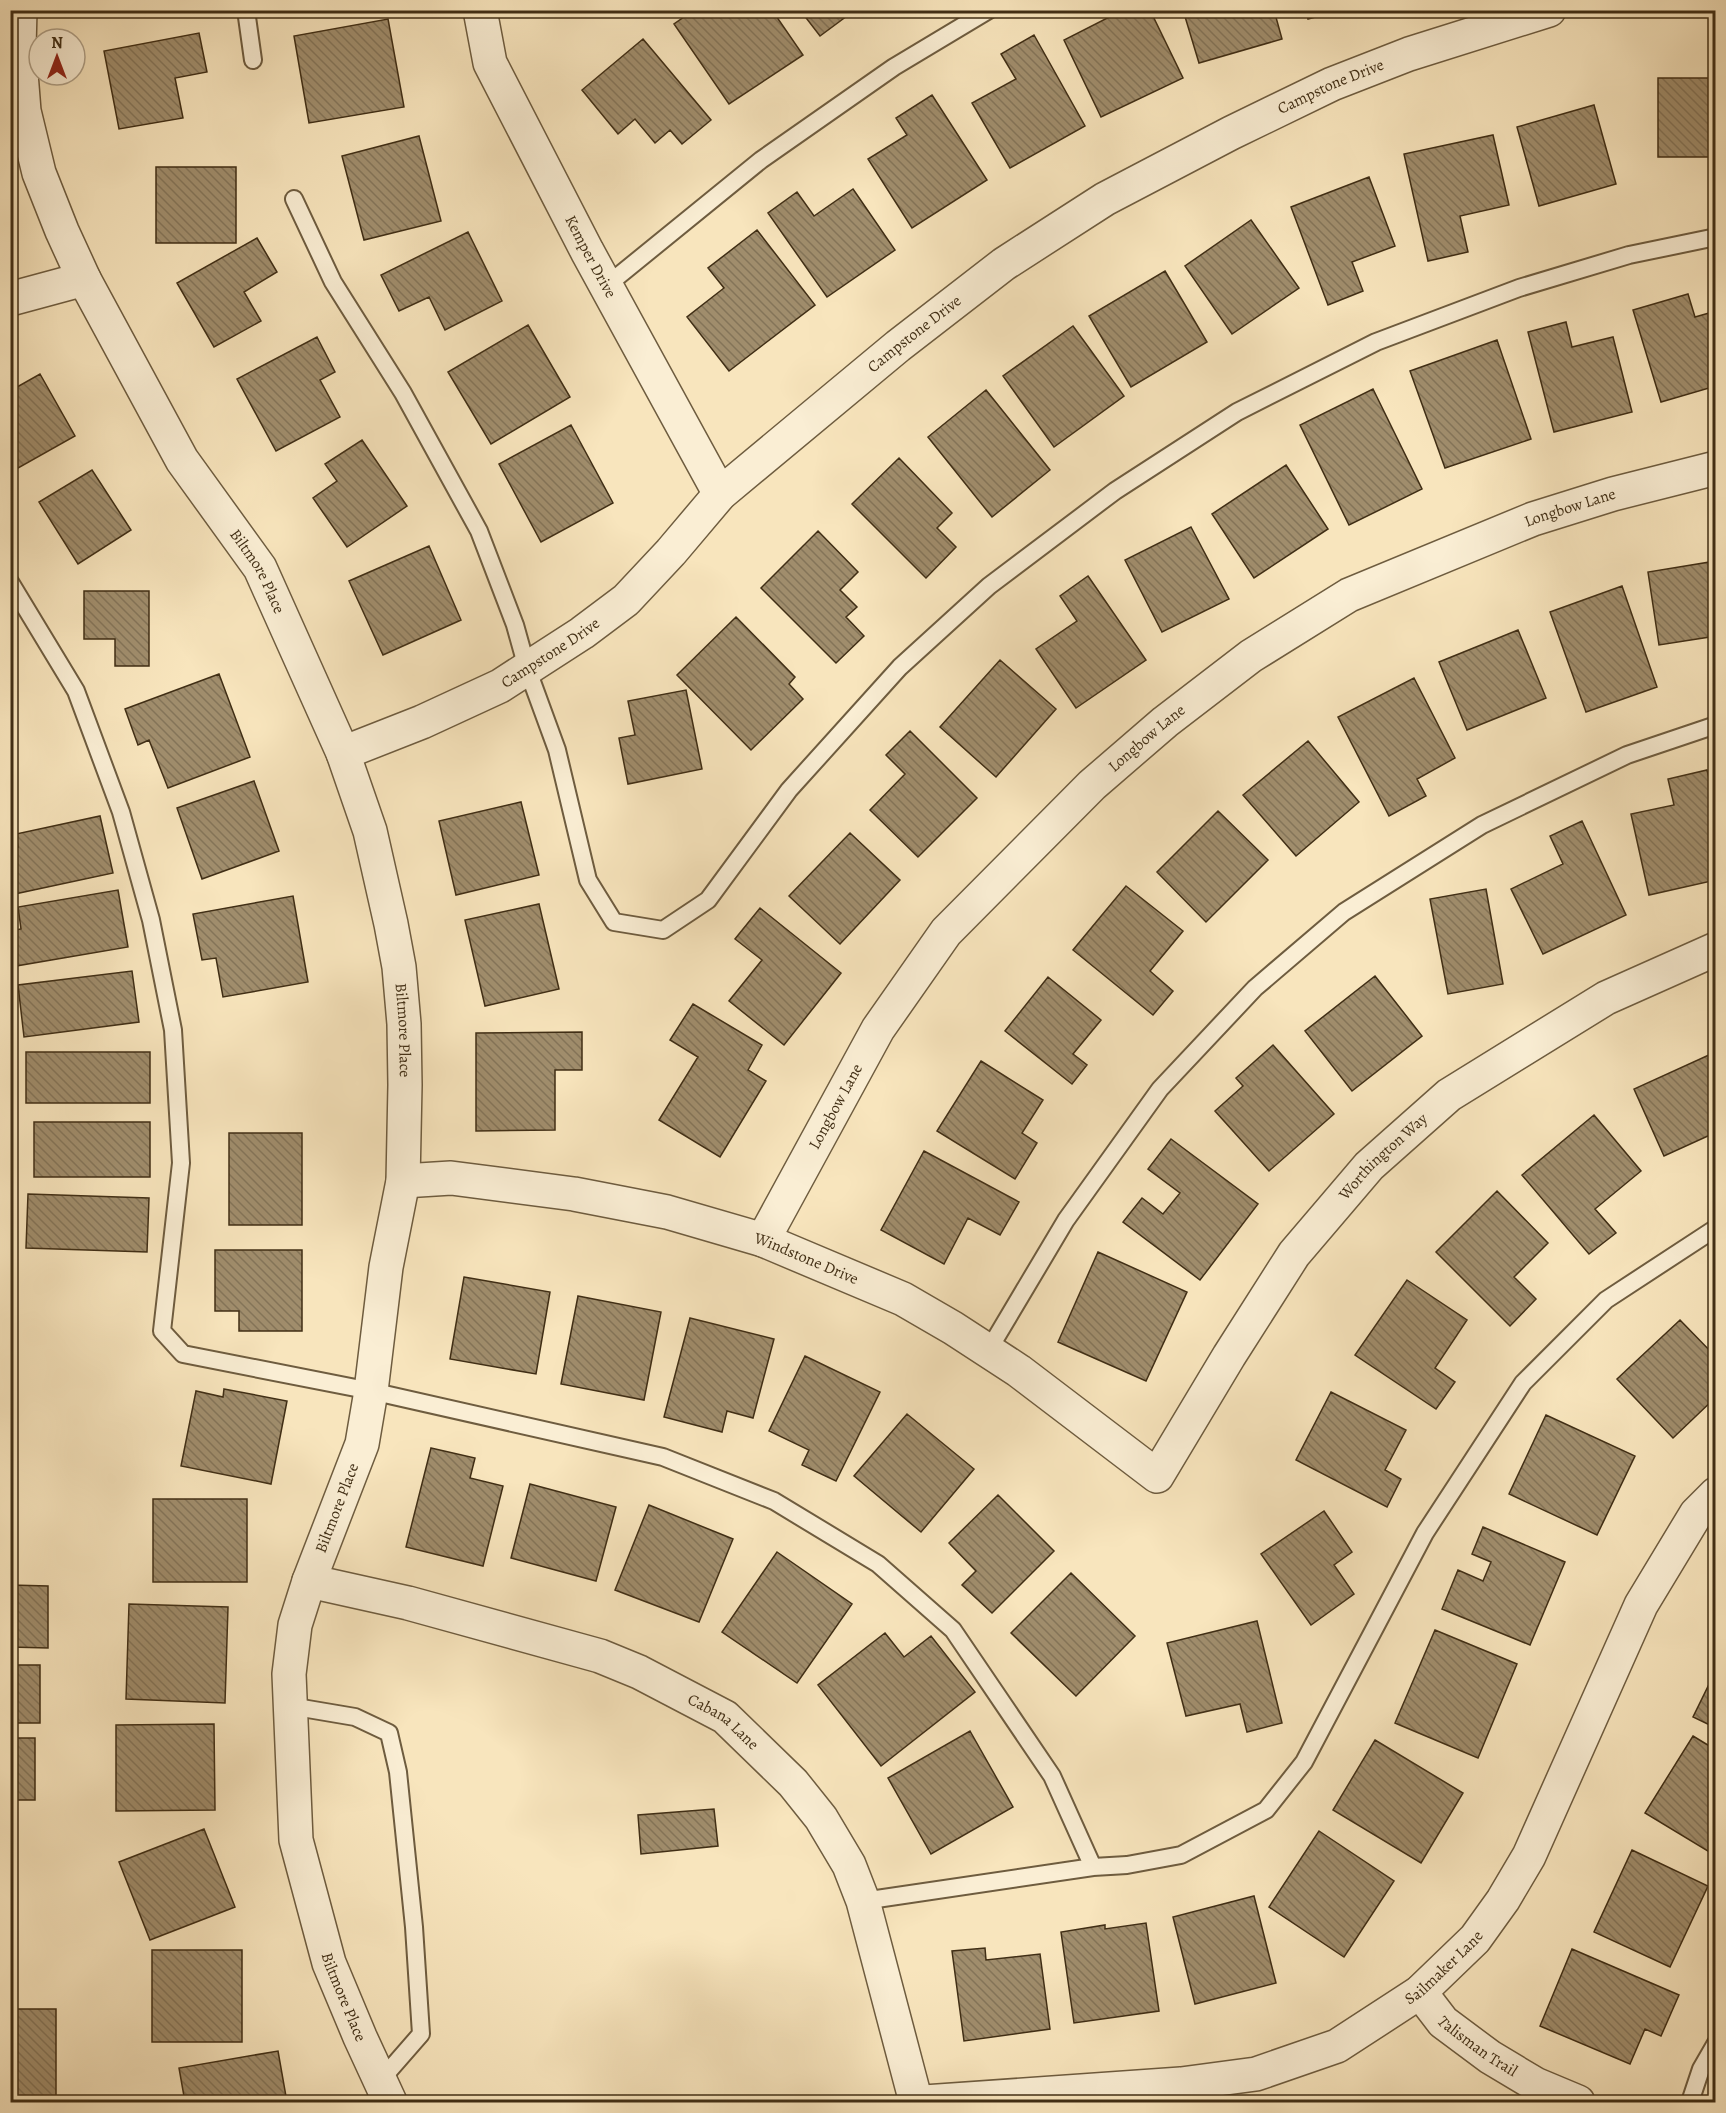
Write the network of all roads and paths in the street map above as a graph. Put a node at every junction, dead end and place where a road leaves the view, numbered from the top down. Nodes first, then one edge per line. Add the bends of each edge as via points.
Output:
1 (20, 10) edge
2 (246, 10) edge
3 (480, 10) edge
4 (989, 10) edge
5 (1549, 10) edge
6 (253, 60) dead end
7 (294, 199) dead end
8 (1716, 237) edge
9 (84, 279) junction
10 (606, 286) junction
11 (10, 299) edge
12 (1716, 468) edge
13 (720, 494) junction
14 (10, 582) edge
15 (527, 668) junction
16 (1716, 725) edge
17 (343, 753) junction
18 (1716, 949) edge
19 (403, 1181) junction
20 (1716, 1228) edge
21 (763, 1240) junction
22 (988, 1351) junction
23 (371, 1391) junction
24 (1157, 1476) joint
25 (1716, 1494) edge
26 (309, 1581) junction
27 (290, 1706) junction
28 (1093, 1867) junction
29 (863, 1901) junction
30 (1420, 1992) junction
31 (1716, 2043) edge
32 (385, 2092) edge
33 (916, 2103) edge
34 (924, 2103) edge
35 (1578, 2103) edge
36 (1690, 2103) edge

1 - 9 street, Biltmore Place via 24,111 39,173
2 - 6 lane
3 - 10 street, Kemper Drive via 490,63
4 - 10 lane via 894,67 761,160
5 - 13 street, Campstone Drive via 1409,54 1332,84 1104,199 1004,264
7 - 15 lane via 333,282 403,393 479,531
8 - 15 lane via 1629,255 1519,288 1376,342 1237,412 1115,491 989,586 900,667 789,790 708,900 663,930 614,922 588,880 557,750
9 - 11 street
9 - 17 street, Biltmore Place via 182,460 260,568
10 - 13 street, Kemper Drive
12 - 21 street, Longbow Lane via 1533,519 1349,595 1251,656 1165,722 1092,785 946,933 878,1029
13 - 15 street, Campstone Drive via 626,600
14 - 23 lane via 76,691 121,812 151,920 173,1030 181,1163 162,1331 183,1354
15 - 17 street, Campstone Drive via 500,686
16 - 22 lane via 1626,755 1482,825 1344,912 1255,988 1160,1089 1066,1220
17 - 19 street, Biltmore Place via 370,831 399,968 404,1024
18 - 24 street, Worthington Way via 1606,998 1449,1095 1369,1166 1294,1254
19 - 21 street, Windstone Drive via 451,1178 574,1194 667,1212
19 - 23 street, Biltmore Place via 386,1267
20 - 28 lane via 1606,1300 1523,1383 1425,1533 1304,1762 1266,1810 1181,1855
21 - 22 street, Windstone Drive via 903,1299
22 - 24 street, Windstone Drive
23 - 26 street, Biltmore Place via 362,1444
23 - 28 lane via 663,1457 774,1501 878,1564 953,1630 1052,1776
25 - 30 street, Sailmaker Lane via 1696,1514 1641,1605 1529,1856 1503,1900 1475,1939
26 - 27 street, Biltmore Place via 295,1625
26 - 29 street, Cabana Lane via 408,1603 600,1656 725,1718 793,1783 821,1818 849,1865
27 - 32 street, Biltmore Place via 296,1840 329,1963
27 - 32 lane via 355,1718 388,1734 391,1743 398,1772 414,1927 421,2034
28 - 29 lane
29 - 33 street, Cabana Lane
30 - 34 street, Sailmaker Lane via 1336,2046 1256,2074 1181,2084
30 - 35 street, Talisman Trail via 1443,2022 1490,2057 1535,2084
31 - 36 lane via 1701,2069

